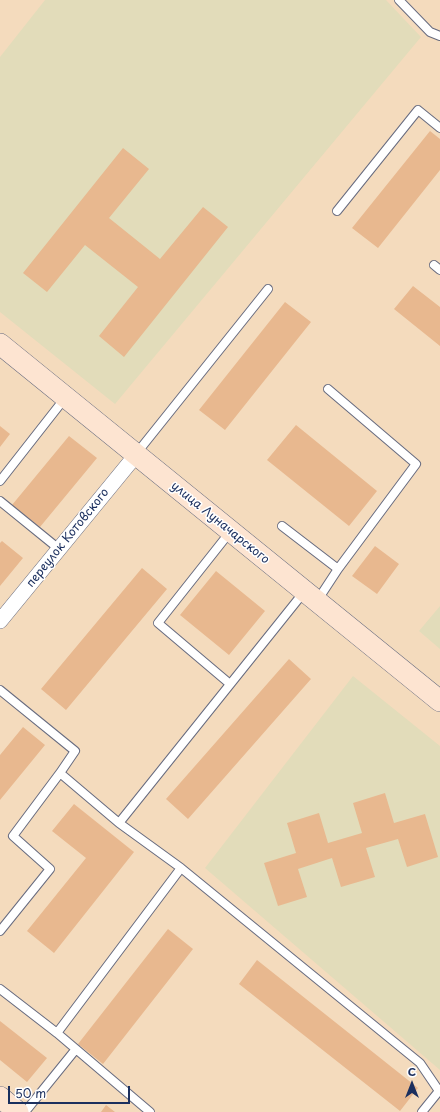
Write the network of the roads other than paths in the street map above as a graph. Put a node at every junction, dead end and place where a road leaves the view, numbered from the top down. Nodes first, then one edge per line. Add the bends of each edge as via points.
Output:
1 (399, 0) edge
2 (440, 36) edge
3 (440, 128) edge
4 (337, 211) dead end
5 (268, 289) dead end
6 (0, 344) edge
7 (328, 389) dead end
8 (66, 398) junction
9 (136, 455) junction
10 (0, 481) edge
11 (0, 501) edge
12 (282, 526) dead end
13 (230, 532) junction
14 (59, 549) junction
15 (338, 569) junction
16 (310, 597) junction
17 (0, 621) edge
18 (230, 684) junction
19 (0, 690) edge
20 (440, 701) edge
21 (60, 773) junction
22 (119, 823) junction
23 (181, 868) junction
24 (0, 931) edge
25 (0, 990) edge
26 (57, 1033) junction
27 (76, 1049) junction
28 (439, 1092) edge
29 (0, 1097) edge
30 (18, 1112) edge
31 (25, 1112) edge
32 (150, 1112) edge
33 (422, 1112) edge

1 - 2 lane via 430,32
3 - 4 lane via 418,110
5 - 9 lane
6 - 8 street, улица Луначарского
7 - 15 lane via 416,464
8 - 9 street, улица Луначарского
8 - 10 lane
9 - 13 street, улица Луначарского
9 - 14 street, переулок Котовского
11 - 14 lane
12 - 15 lane
13 - 16 street, улица Луначарского
13 - 18 lane via 158,622
14 - 17 street, переулок Котовского
15 - 16 lane
16 - 18 lane
16 - 20 street, улица Луначарского
18 - 22 lane
19 - 21 lane via 75,751
21 - 22 lane
21 - 24 lane via 13,836 50,869
22 - 23 lane
23 - 26 lane
23 - 28 lane via 420,1063
25 - 26 lane
26 - 27 lane
27 - 31 lane
27 - 32 lane
28 - 33 lane
29 - 30 street

